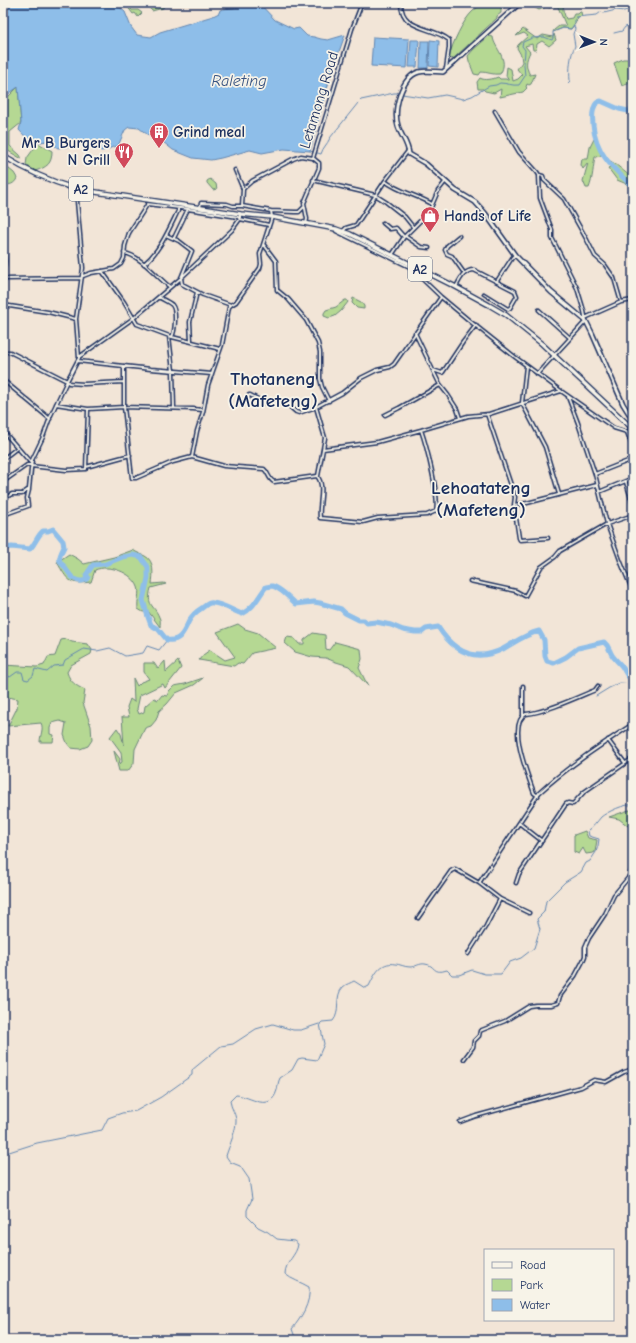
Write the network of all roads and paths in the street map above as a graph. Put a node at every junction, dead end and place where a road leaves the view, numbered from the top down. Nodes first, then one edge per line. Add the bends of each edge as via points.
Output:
1 (362, 3) edge
2 (401, 3) edge
3 (520, 3) edge
4 (449, 64) junction
5 (495, 111) dead end
6 (409, 150) junction
7 (3, 156) edge
8 (313, 158) junction
9 (235, 170) dead end
10 (539, 176) junction
11 (313, 180) junction
12 (385, 181) junction
13 (445, 182) junction
14 (76, 188) junction
15 (243, 189) junction
16 (375, 195) junction
17 (148, 199) junction
18 (147, 204) junction
19 (432, 204) junction
20 (242, 206) junction
21 (200, 207) junction
22 (304, 207) junction
23 (178, 208) junction
24 (188, 209) junction
25 (271, 211) junction
26 (240, 214) junction
27 (272, 217) junction
28 (240, 219) junction
29 (383, 223) dead end
30 (306, 224) junction
31 (270, 225) junction
32 (3, 227) edge
33 (413, 227) junction
34 (336, 229) junction
35 (343, 231) junction
36 (166, 234) junction
37 (459, 236) dead end
38 (404, 237) junction
39 (174, 238) junction
40 (264, 245) junction
41 (429, 248) dead end
42 (124, 253) junction
43 (392, 255) junction
44 (515, 255) junction
45 (144, 264) junction
46 (4, 269) edge
47 (421, 269) junction
48 (102, 271) junction
49 (464, 273) junction
50 (418, 275) junction
51 (82, 277) junction
52 (5, 278) junction
53 (181, 278) junction
54 (497, 281) junction
55 (170, 287) junction
56 (456, 287) junction
57 (3, 291) edge
58 (197, 292) junction
59 (484, 294) dead end
60 (159, 297) junction
61 (440, 297) junction
62 (633, 300) edge
63 (621, 302) junction
64 (231, 304) junction
65 (3, 305) edge
66 (539, 310) dead end
67 (133, 318) junction
68 (76, 319) junction
69 (585, 319) junction
70 (476, 325) junction
71 (415, 333) junction
72 (170, 336) junction
73 (569, 337) junction
74 (191, 341) junction
75 (220, 349) junction
76 (3, 354) edge
77 (554, 355) junction
78 (79, 358) junction
79 (78, 361) junction
80 (124, 366) junction
81 (526, 366) junction
82 (433, 370) junction
83 (173, 371) junction
84 (212, 374) junction
85 (537, 374) junction
86 (3, 380) edge
87 (67, 381) junction
88 (124, 382) junction
89 (440, 385) junction
90 (561, 391) junction
91 (567, 396) junction
92 (248, 398) dead end
93 (329, 401) junction
94 (522, 402) junction
95 (56, 404) junction
96 (124, 407) junction
97 (316, 407) junction
98 (174, 408) junction
99 (88, 409) junction
100 (203, 410) junction
101 (385, 414) dead end
102 (487, 414) junction
103 (460, 418) junction
104 (50, 419) junction
105 (633, 420) edge
106 (633, 429) edge
107 (421, 430) junction
108 (3, 431) edge
109 (627, 432) junction
110 (17, 448) junction
111 (633, 448) edge
112 (323, 449) junction
113 (130, 455) junction
114 (192, 458) junction
115 (3, 459) edge
116 (633, 459) edge
117 (31, 465) junction
118 (86, 467) junction
119 (595, 474) junction
120 (318, 476) junction
121 (633, 478) edge
122 (3, 482) edge
123 (626, 482) junction
124 (597, 485) junction
125 (29, 489) junction
126 (598, 492) junction
127 (559, 494) junction
128 (3, 499) edge
129 (514, 505) junction
130 (633, 505) edge
131 (3, 515) edge
132 (633, 515) edge
133 (607, 524) junction
134 (548, 538) dead end
135 (470, 582) dead end
136 (633, 592) edge
137 (523, 686) dead end
138 (598, 686) dead end
139 (523, 715) junction
140 (633, 724) edge
141 (608, 740) junction
142 (633, 758) edge
143 (625, 764) junction
144 (538, 796) junction
145 (519, 823) junction
146 (542, 842) junction
147 (633, 867) edge
148 (479, 883) junction
149 (516, 883) dead end
150 (500, 899) junction
151 (529, 913) dead end
152 (418, 918) dead end
153 (468, 954) dead end
154 (464, 1059) dead end
155 (633, 1069) edge
156 (460, 1122) dead end

1 - 8 street, Letamong Road
2 - 4 street via 404,19 449,40
3 - 4 street via 457,61
4 - 6 street via 443,72 416,73 408,78 402,88 396,115
5 - 10 street via 519,152
6 - 12 street
6 - 13 street via 409,154 426,164
7 - 14 main road, A2 via 33,173
8 - 11 street via 319,163
8 - 15 street, Letamong Road via 301,156 293,159 252,181
9 - 15 street
10 - 63 street via 543,176 564,199 595,256 614,278
10 - 69 street via 540,198 552,230 552,238 577,288
11 - 16 street
11 - 22 street
12 - 16 street
12 - 19 street
13 - 19 street
13 - 44 street via 475,202
14 - 17 main road, A2
14 - 51 street
15 - 20 street
16 - 33 street via 405,217
16 - 35 street via 355,227
17 - 18 street
17 - 21 main road, A2
18 - 23 street
18 - 42 street via 129,233
19 - 33 street via 429,212
20 - 21 street via 201,202
20 - 25 street
21 - 26 main road, A2
22 - 25 street via 297,212
22 - 30 street
23 - 24 street
23 - 36 street
24 - 28 street
24 - 39 street
25 - 27 street
26 - 27 main road, A2
26 - 28 street
27 - 30 main road, A2
27 - 31 street
28 - 31 street
28 - 53 street via 232,230
29 - 38 street via 390,229 396,228
30 - 34 main road, A2
31 - 40 street
32 - 46 street
33 - 38 street
34 - 35 main road, A2
34 - 50 street via 339,233 405,265
35 - 43 main road, A2
36 - 39 street
36 - 45 street
37 - 49 street via 445,250
38 - 41 street
38 - 43 street
39 - 53 street via 192,251
40 - 64 street via 260,254 260,268 236,302
40 - 93 street via 276,262 277,290 306,320 318,343 320,379
42 - 45 street
42 - 48 street via 123,261 118,267
43 - 47 main road, A2
44 - 54 street
44 - 69 street via 551,292
45 - 55 street
46 - 52 street
47 - 50 street
47 - 56 main road, A2
48 - 51 street
48 - 67 street
49 - 54 street via 474,270
49 - 56 street
50 - 61 street
51 - 52 street
51 - 68 street
52 - 57 street
53 - 55 street
53 - 58 street via 182,284
54 - 59 street via 517,293 510,308 507,309
55 - 60 street
56 - 77 main road, A2 via 506,315
58 - 64 street
58 - 74 street via 190,322
60 - 67 street
60 - 72 street via 171,304 174,310 173,333
61 - 70 street
61 - 71 street
62 - 63 street
63 - 69 street
64 - 75 street
65 - 68 street
66 - 73 street
67 - 72 street via 137,324
67 - 78 street
68 - 78 street
69 - 73 street
69 - 105 street via 623,404
70 - 81 street
70 - 82 street via 443,372
71 - 82 street
71 - 93 street via 394,364 360,378
72 - 74 street
72 - 83 street
73 - 77 street
74 - 75 street
75 - 84 street
76 - 87 street via 10,352
77 - 85 street
77 - 106 main road, A2
78 - 79 street
79 - 80 street
79 - 87 street
80 - 83 street
80 - 88 street
81 - 85 street
81 - 94 street
82 - 89 street
83 - 84 street
83 - 98 street
84 - 100 street
85 - 90 street
86 - 104 street
87 - 88 street via 76,384
87 - 95 street
88 - 96 street
89 - 101 street
89 - 103 street
90 - 91 street
90 - 94 street
91 - 109 street via 614,428
91 - 119 street
92 - 97 street via 250,395 265,403 288,406 298,413
93 - 97 street
94 - 102 street
94 - 127 street via 545,447
95 - 99 street
95 - 104 street
96 - 98 street
96 - 99 street
96 - 113 street
97 - 112 street via 324,434
98 - 100 street
99 - 118 street
100 - 114 street
102 - 103 street
102 - 129 street via 513,490
103 - 107 street
104 - 117 street
106 - 109 street
107 - 112 street via 377,442
107 - 120 street via 435,490 437,509 433,513 378,518 363,522 320,518
108 - 110 street
109 - 111 street
110 - 115 street
110 - 117 street
112 - 120 street
113 - 114 street via 131,476 134,479 173,462
113 - 118 street
114 - 120 street via 224,466 264,470 274,482
116 - 119 street
117 - 118 street via 66,470
117 - 122 street via 27,465
117 - 125 street
119 - 124 street
121 - 123 street
123 - 126 street
123 - 130 street
124 - 126 street
124 - 127 street
125 - 128 street via 22,494 12,494
125 - 131 street via 28,506
126 - 133 street
127 - 129 street
129 - 134 street via 520,540
132 - 133 street
133 - 135 street via 564,548 546,562 537,572 525,596 520,592
133 - 136 street
137 - 139 street
138 - 139 street via 595,690
139 - 144 street via 518,727 519,744 534,793
140 - 141 street
141 - 143 street
141 - 144 street via 550,783
142 - 143 street
143 - 146 street via 584,792 573,804 566,804
144 - 145 street
145 - 146 street
145 - 148 street
146 - 149 street via 519,874
147 - 154 street via 589,938 584,961 558,1003 529,1006 505,1021 482,1030 474,1041 472,1050
148 - 150 street
148 - 152 street via 455,869 451,871
150 - 151 street
150 - 153 street
155 - 156 street via 606,1082 594,1080 581,1088

